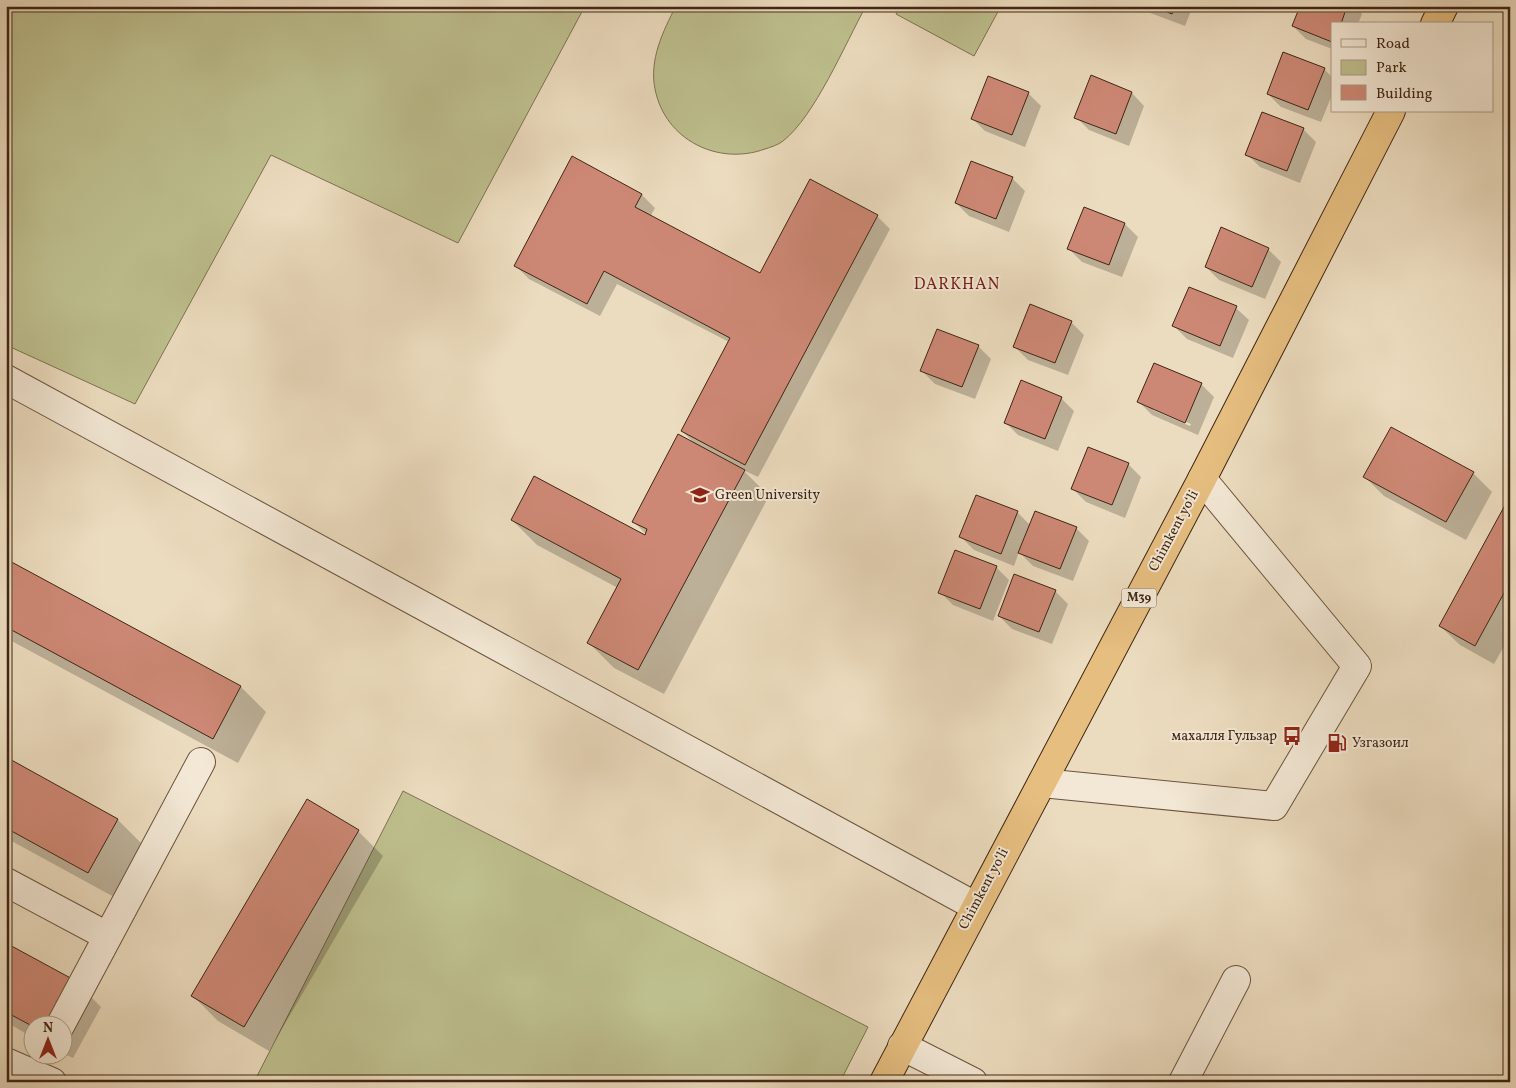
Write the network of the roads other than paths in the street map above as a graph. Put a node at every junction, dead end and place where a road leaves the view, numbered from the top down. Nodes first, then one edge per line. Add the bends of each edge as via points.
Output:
1 (1444, 6) edge
2 (1437, 22) edge
3 (1390, 112) edge
4 (6, 379) edge
5 (1202, 479) junction
6 (201, 762) dead end
7 (1042, 783) junction
8 (6, 882) edge
9 (975, 906) junction
10 (107, 936) junction
11 (1236, 980) dead end
12 (65, 1016) edge
13 (902, 1046) junction
14 (6, 1062) edge
15 (44, 1071) edge
16 (884, 1082) edge
17 (973, 1082) edge
18 (1183, 1082) edge

1 - 2 highway
3 - 5 highway, Chimkent yo‘li / M39
4 - 9 lane
5 - 7 highway, Chimkent yo‘li / M39
5 - 7 lane via 1357,666 1274,806
6 - 10 lane
7 - 9 highway, Chimkent yo‘li / M39
8 - 10 lane
9 - 13 highway, Chimkent yo‘li / M39
10 - 12 lane
11 - 18 lane
13 - 16 highway, Chimkent yo‘li / M39
13 - 17 lane
14 - 15 lane

